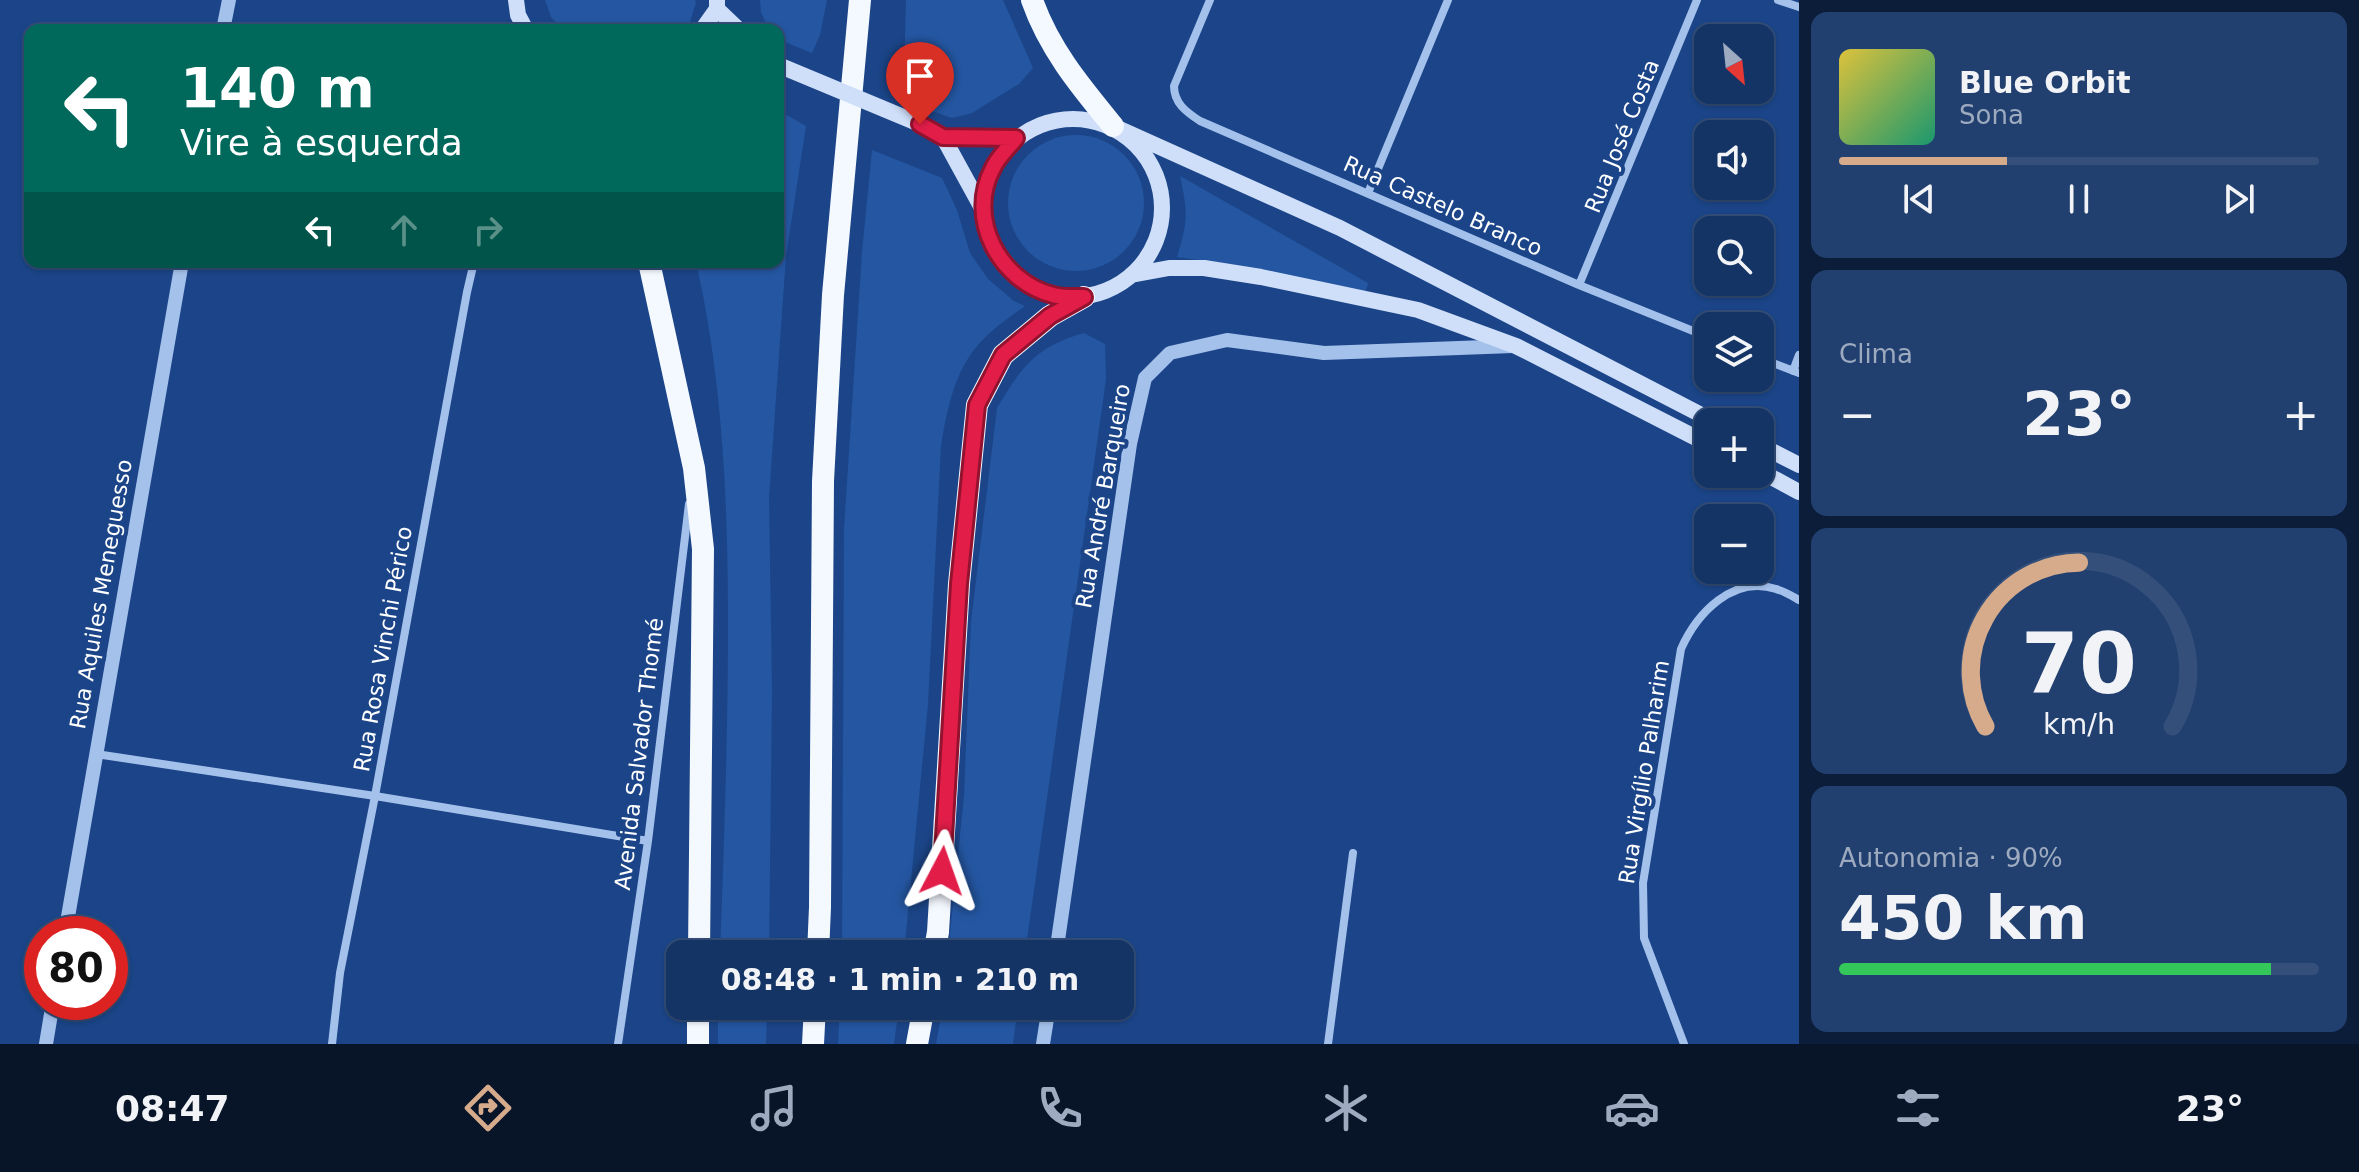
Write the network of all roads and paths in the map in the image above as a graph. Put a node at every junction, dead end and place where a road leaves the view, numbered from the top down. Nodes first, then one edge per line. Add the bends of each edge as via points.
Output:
1 (229, 0) edge
2 (516, 0) edge
3 (860, 0) edge
4 (1032, 0) edge
5 (1210, 0) edge
6 (1448, 0) edge
7 (1697, 0) edge
8 (1778, 0) edge
9 (717, 4) edge
10 (1799, 7) edge
11 (224, 24) edge
12 (523, 24) edge
13 (705, 24) edge
14 (734, 24) edge
15 (784, 68) edge
16 (1113, 126) junction
17 (943, 137) junction
18 (1016, 138) junction
19 (1368, 193) junction
20 (983, 210) junction
21 (181, 268) edge
22 (473, 268) edge
23 (650, 268) edge
24 (1131, 275) junction
25 (1579, 285) junction
26 (1084, 297) junction
27 (1694, 331) edge
28 (1516, 346) junction
29 (1799, 355) edge
30 (1774, 363) edge
31 (1796, 372) edge
32 (1694, 411) edge
33 (1694, 437) edge
34 (1774, 452) edge
35 (1799, 465) edge
36 (694, 468) junction
37 (1774, 479) edge
38 (1799, 492) edge
39 (1799, 600) edge
40 (95, 754) junction
41 (375, 796) junction
42 (648, 841) junction
43 (1353, 853) dead end
44 (68, 916) edge
45 (699, 940) edge
46 (819, 940) edge
47 (937, 940) edge
48 (1058, 940) edge
49 (50, 1020) edge
50 (698, 1020) edge
51 (814, 1020) edge
52 (921, 1020) edge
53 (1047, 1020) edge
54 (46, 1044) edge
55 (332, 1044) edge
56 (618, 1044) edge
57 (698, 1044) edge
58 (813, 1044) edge
59 (917, 1044) edge
60 (1043, 1044) edge
61 (1328, 1044) edge
62 (1684, 1044) edge

1 - 11 street
2 - 12 main road
3 - 46 highway via 833,295 823,481
4 - 16 highway via 1068,71
5 - 19 street, Rua Castelo Branco via 1174,86 1186,112
6 - 19 street
7 - 25 street, Rua José Costa
8 - 10 street
9 - 13 main road
9 - 14 main road
15 - 17 main road, bridge
16 - 18 main road via 1072,117 1047,121
16 - 24 main road via 1149,156 1161,184 1164,214 1157,244
16 - 32 main road via 1340,228
17 - 18 main road
17 - 20 main road
18 - 20 main road via 993,167
19 - 25 street, Rua Castelo Branco
20 - 26 main road via 989,239 1003,266 1026,285 1054,296
21 - 40 street, Rua Aquiles Meneguesso
22 - 41 street, Rua Rosa Vinchi Périco
23 - 36 highway
24 - 26 main road via 1100,294
24 - 28 main road via 1204,268 1261,277 1418,310
25 - 27 street, Rua Castelo Branco
26 - 47 highway via 1050,316 1003,355 977,405 959,584
28 - 33 main road
28 - 48 street, Rua André Barqueiro via 1324,353 1227,340 1170,353 1145,378 1130,444
29 - 31 street
30 - 31 street
34 - 35 main road
36 - 42 street, Avenida Salvador Thomé
36 - 45 highway via 703,549
37 - 38 main road
39 - 62 street, Rua Virgílio Palharim via 1755,585 1730,592 1690,628 1681,649 1643,883 1644,938
40 - 41 street
40 - 44 street, Rua Aquiles Meneguesso
41 - 42 street
41 - 55 street, Rua Rosa Vinchi Périco via 340,973
42 - 56 street, Avenida Salvador Thomé
43 - 61 street
49 - 54 street
50 - 57 highway
51 - 58 highway
52 - 59 highway
53 - 60 street

